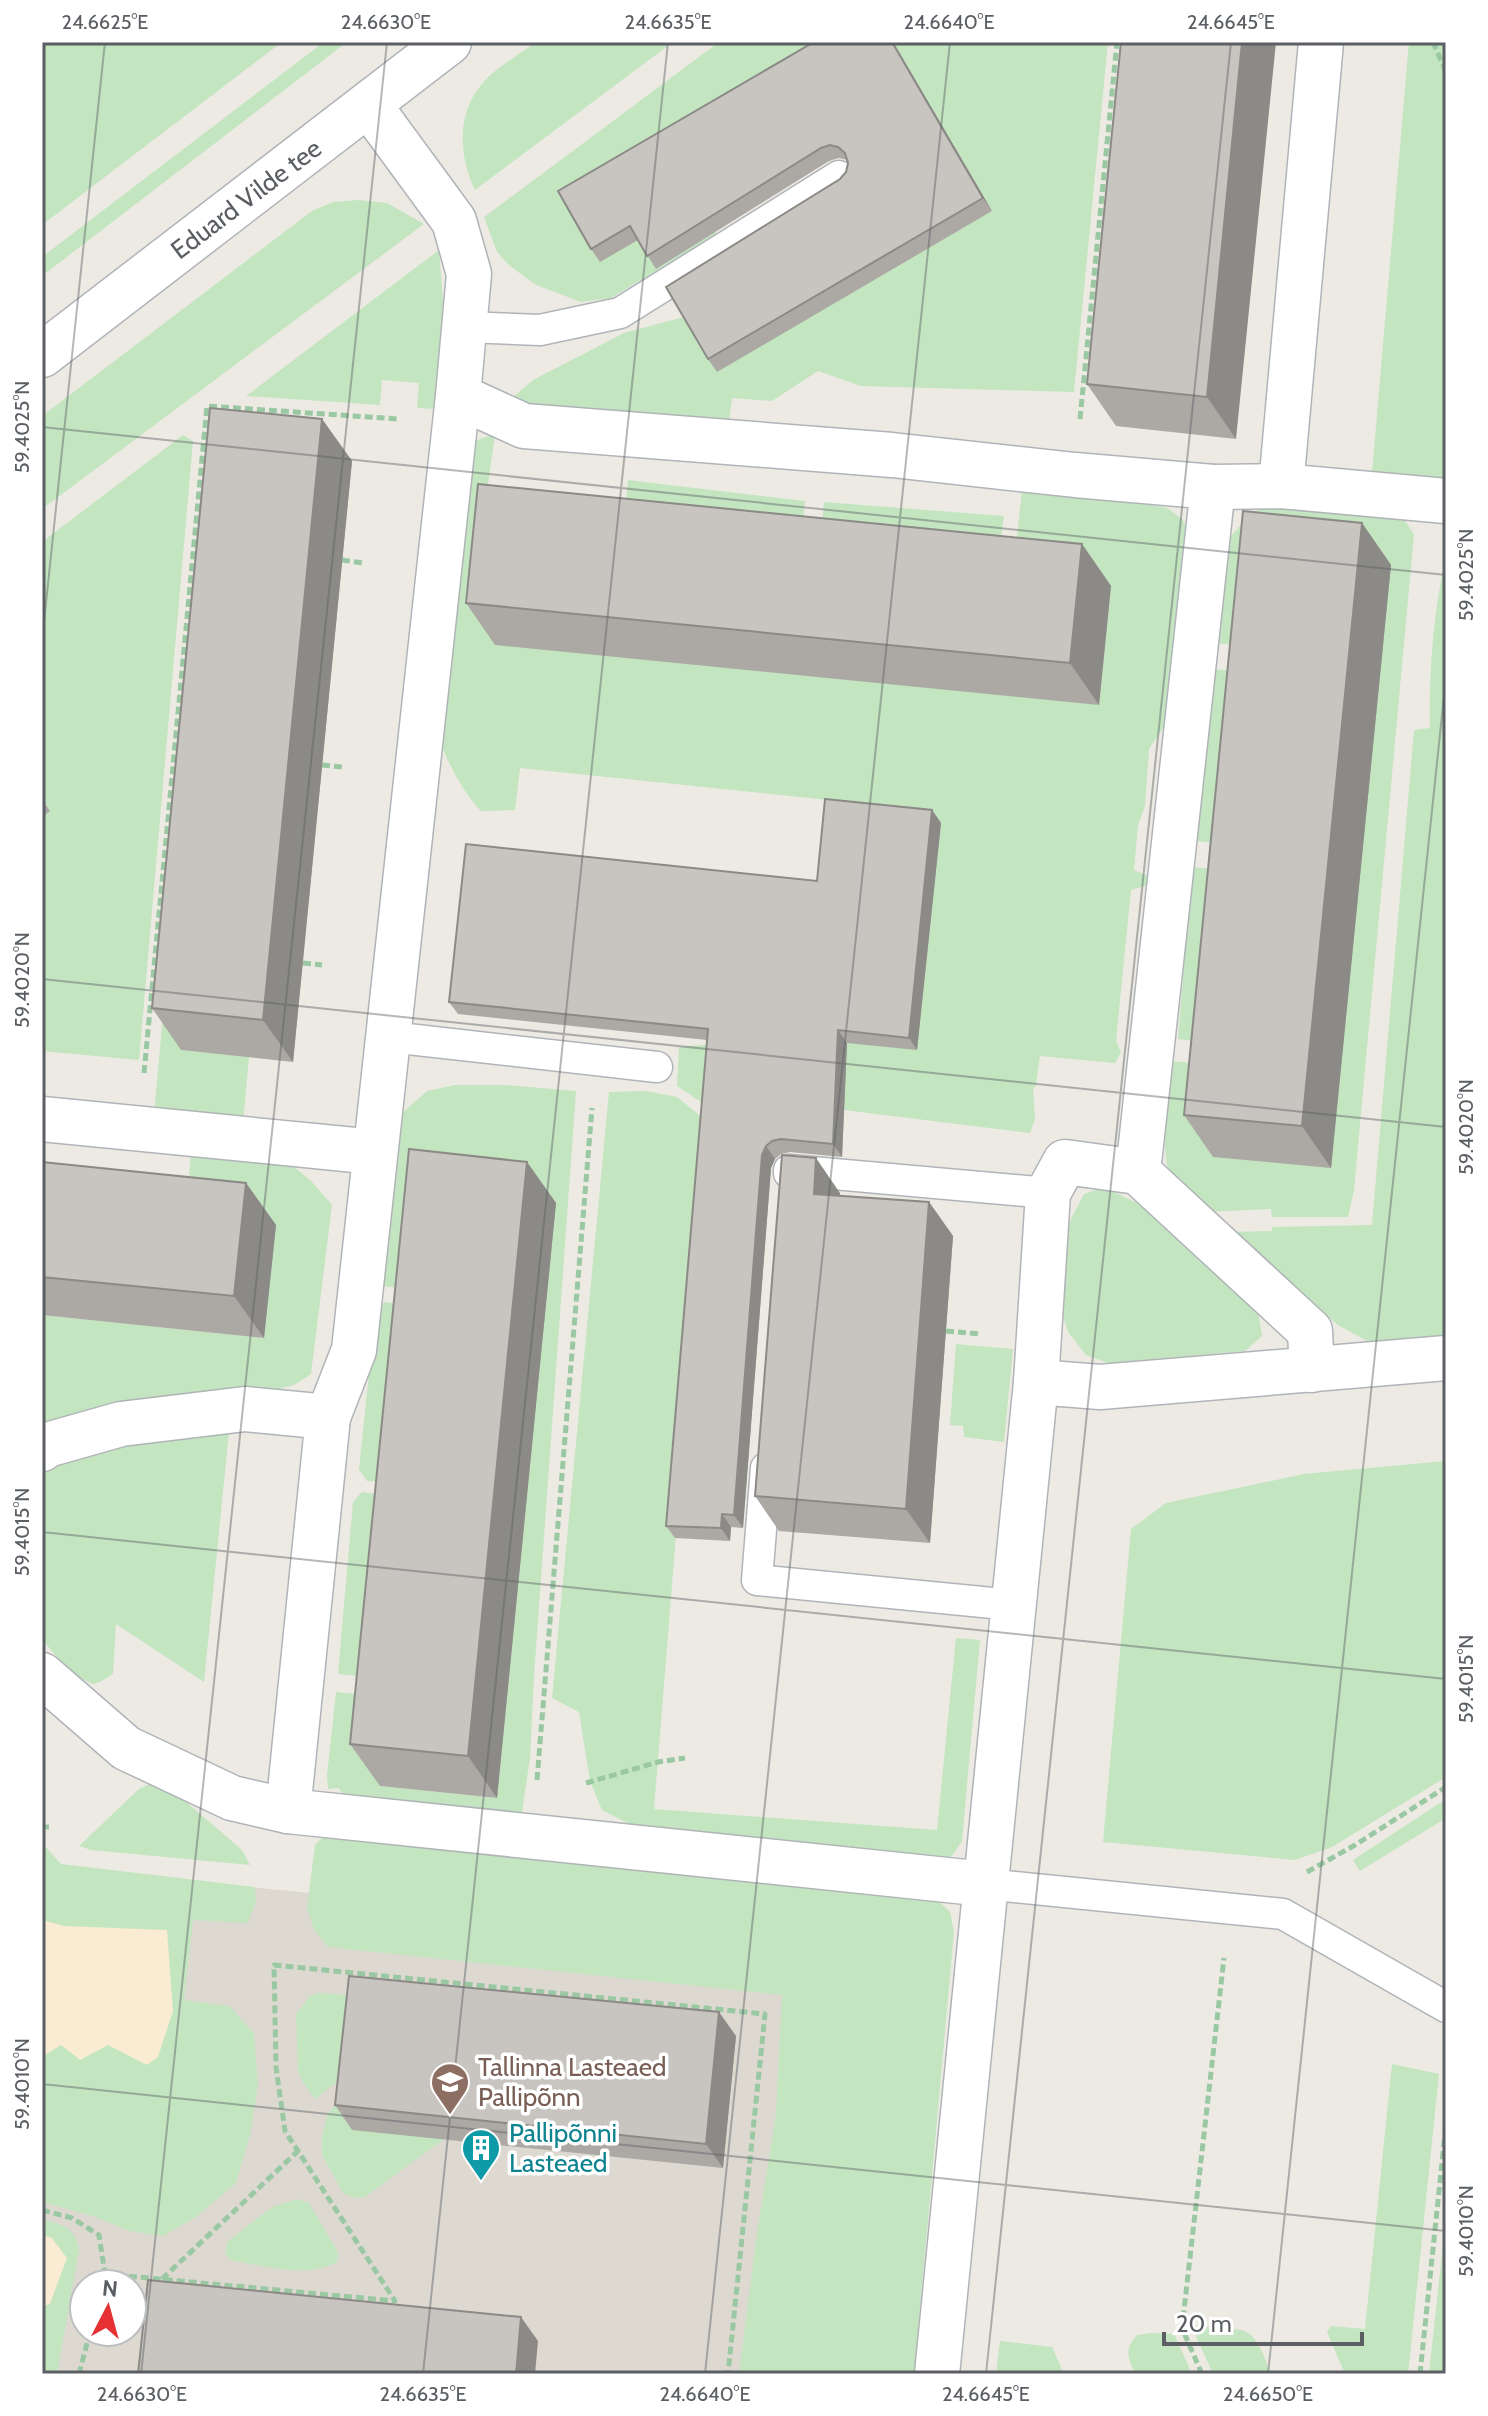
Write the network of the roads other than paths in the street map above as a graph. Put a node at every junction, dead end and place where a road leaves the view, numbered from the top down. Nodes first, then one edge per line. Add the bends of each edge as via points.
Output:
1 (449, 42) edge
2 (1321, 42) edge
3 (369, 105) junction
4 (839, 176) edge
5 (464, 327) junction
6 (42, 355) edge
7 (457, 409) junction
8 (1281, 486) junction
9 (1213, 487) junction
10 (1446, 501) edge
11 (390, 1037) junction
12 (657, 1067) dead end
13 (42, 1119) edge
14 (375, 1152) junction
15 (1138, 1172) junction
16 (1048, 1193) junction
17 (786, 1202) edge
18 (1446, 1358) edge
19 (1312, 1370) junction
20 (1036, 1382) junction
21 (328, 1417) junction
22 (768, 1436) edge
23 (42, 1449) edge
24 (1013, 1605) junction
25 (42, 1675) edge
26 (288, 1811) junction
27 (985, 1884) junction
28 (1446, 2007) edge
29 (937, 2374) edge

1 - 3 street, Eduard Vilde tee
2 - 8 street
3 - 5 street via 454,221 469,274
3 - 6 street, Eduard Vilde tee
4 - 5 lane via 620,313 540,330
5 - 7 street
7 - 9 street via 524,426
7 - 11 street
8 - 9 street
8 - 10 street
9 - 15 street
11 - 12 lane
11 - 14 street
13 - 14 street
14 - 21 street via 354,1350
15 - 16 street via 1065,1162
15 - 19 street via 1310,1331
16 - 17 lane via 789,1170
16 - 20 street
18 - 19 street
19 - 20 street via 1100,1387
20 - 24 street
21 - 23 street via 245,1409 121,1424
21 - 26 street
22 - 24 lane via 757,1580
24 - 27 street
25 - 26 street via 126,1748 232,1798
26 - 27 street
27 - 28 lane via 1283,1914
27 - 29 street

